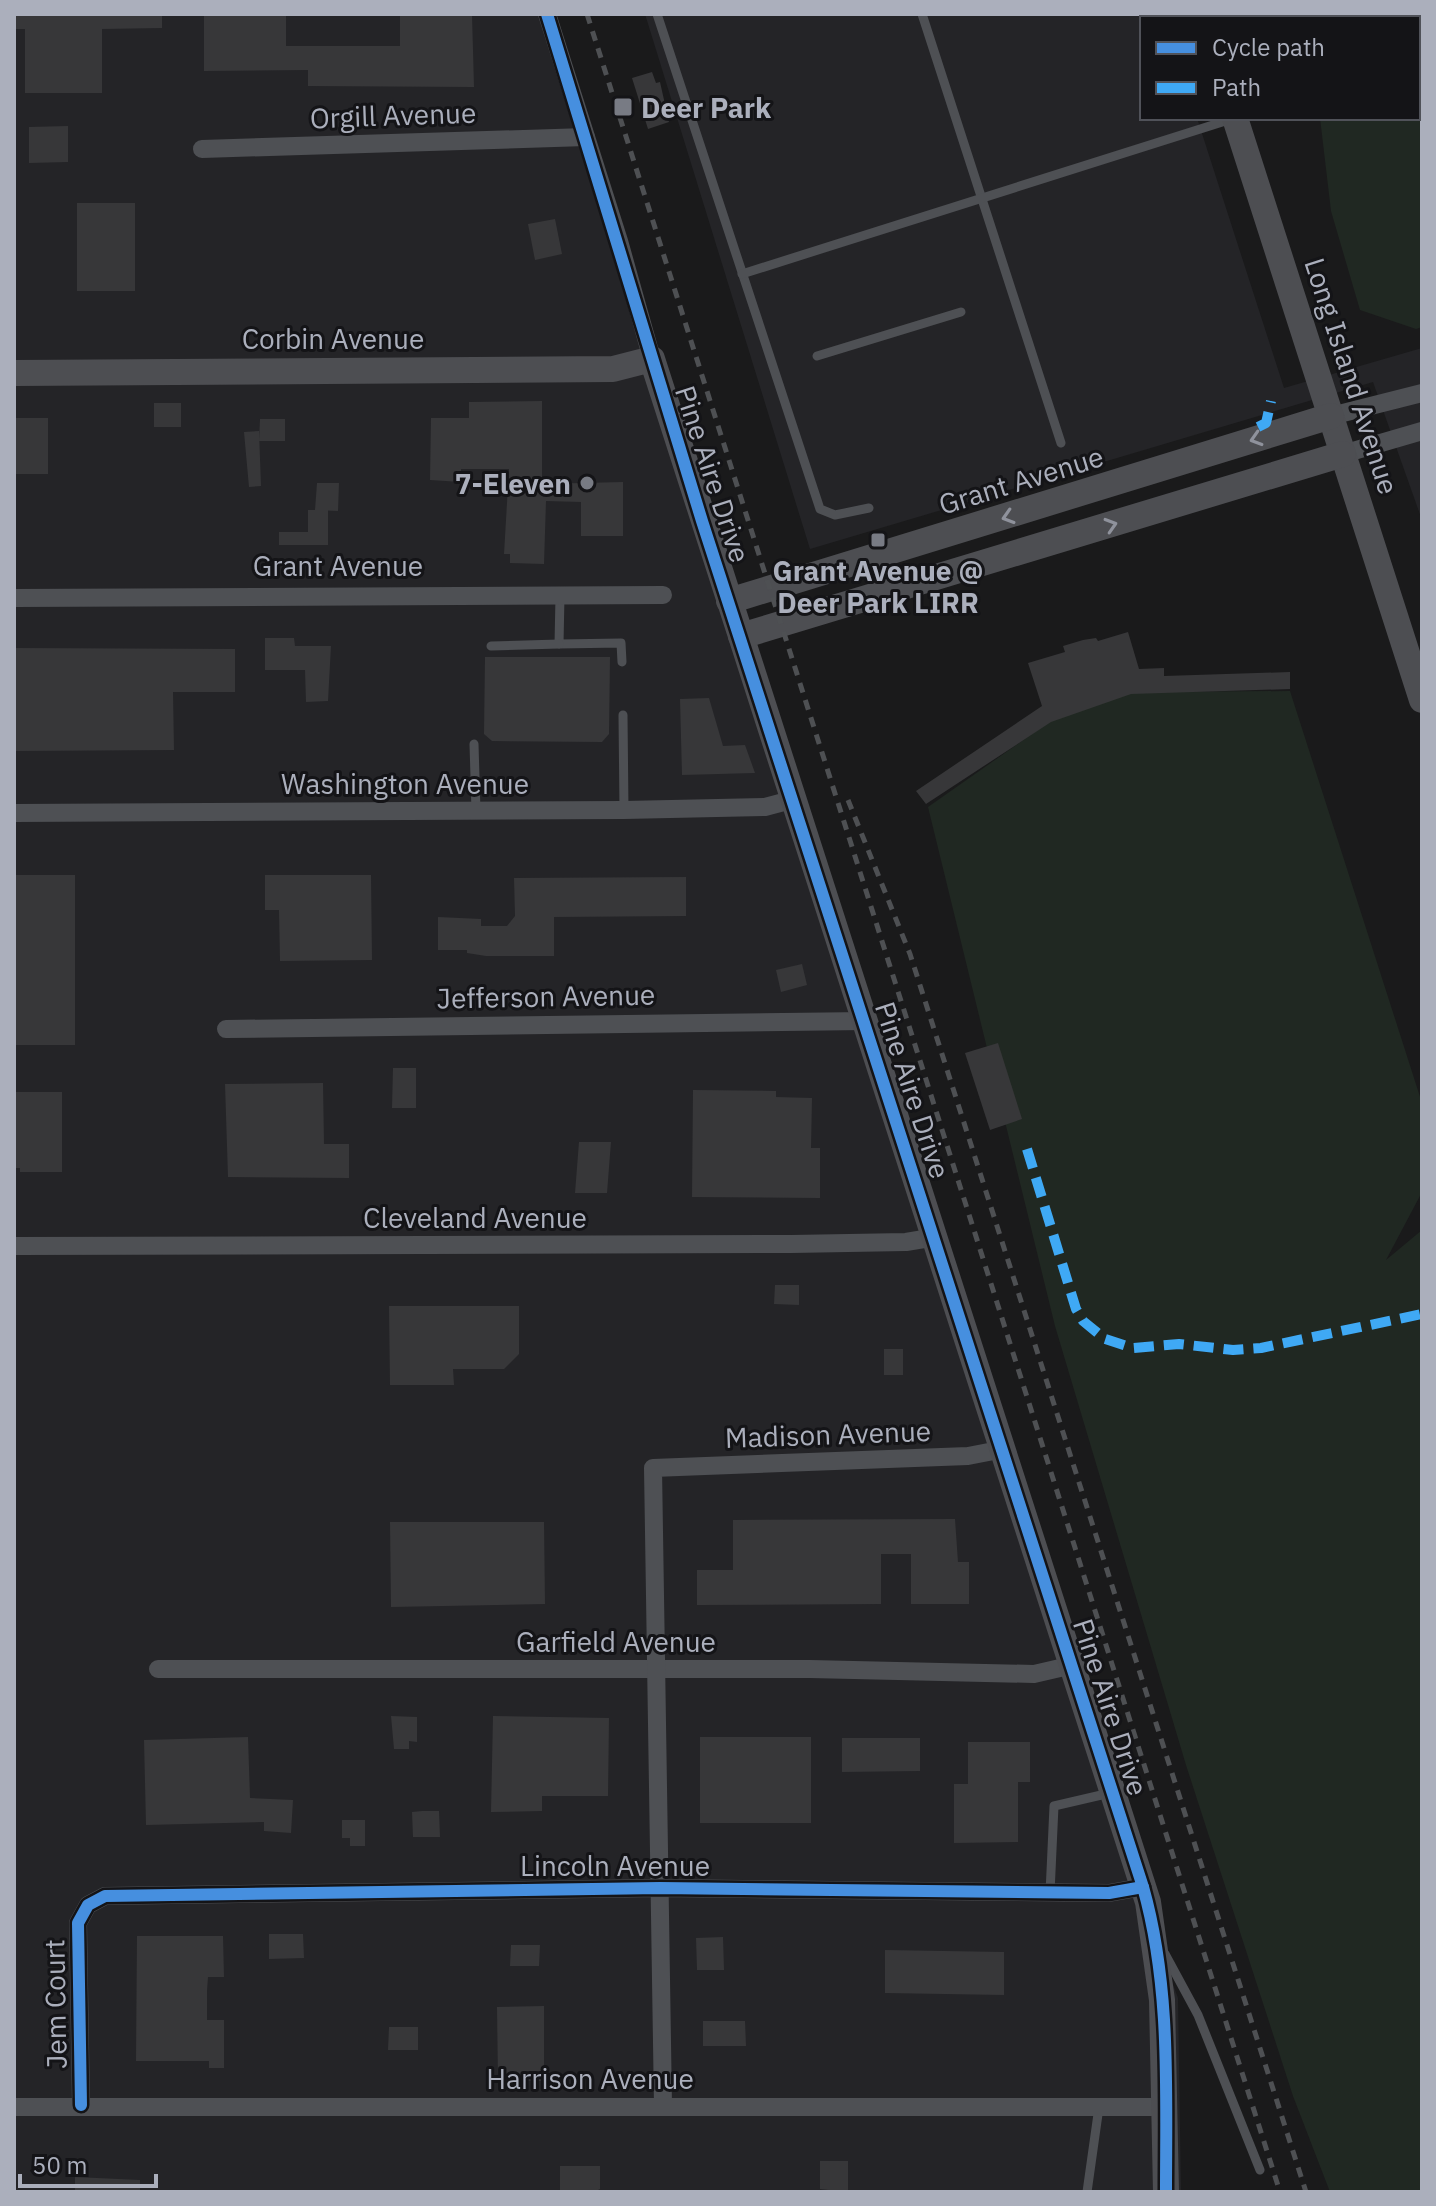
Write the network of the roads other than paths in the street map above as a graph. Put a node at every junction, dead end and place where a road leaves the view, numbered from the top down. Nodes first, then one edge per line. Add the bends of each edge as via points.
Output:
1 (547, 14) edge
2 (657, 14) edge
3 (922, 14) edge
4 (1229, 120) edge
5 (1236, 120) edge
6 (586, 137) junction
7 (202, 149) dead end
8 (983, 196) junction
9 (742, 274) junction
10 (961, 312) dead end
11 (817, 356) dead end
12 (652, 359) junction
13 (14, 373) edge
14 (1422, 393) edge
15 (1331, 416) junction
16 (1422, 431) edge
17 (1061, 443) dead end
18 (1343, 454) junction
19 (869, 508) dead end
20 (663, 595) dead end
21 (560, 596) junction
22 (14, 598) edge
23 (729, 601) junction
24 (741, 636) junction
25 (559, 644) junction
26 (491, 646) dead end
27 (622, 662) dead end
28 (1422, 700) edge
29 (623, 715) dead end
30 (474, 744) dead end
31 (795, 799) junction
32 (624, 810) junction
33 (476, 811) junction
34 (14, 813) edge
35 (866, 1021) junction
36 (226, 1029) dead end
37 (936, 1237) junction
38 (14, 1246) edge
39 (1004, 1449) junction
40 (1073, 1665) junction
41 (158, 1669) dead end
42 (656, 1670) junction
43 (1113, 1792) junction
44 (1143, 1887) junction
45 (660, 1888) junction
46 (1050, 1893) junction
47 (88, 1905) joint
48 (1155, 1936) junction
49 (81, 2105) junction
50 (663, 2106) junction
51 (14, 2107) edge
52 (1099, 2107) junction
53 (1166, 2107) junction
54 (1260, 2170) dead end
55 (1087, 2192) edge
56 (1166, 2192) edge

1 - 6 street, Pine Aire Drive
2 - 9 lane
3 - 8 lane
4 - 8 lane
5 - 15 street, Long Island Avenue
6 - 7 street, Orgill Avenue
6 - 12 street, Pine Aire Drive
8 - 9 lane
8 - 17 lane
9 - 19 lane via 820,509 835,515
10 - 11 lane
12 - 13 street, Corbin Avenue via 613,369
12 - 23 street, Pine Aire Drive
14 - 15 street
15 - 18 street, Long Island Avenue
15 -> 23 street, Grant Avenue
16 - 18 street
24 -> 18 street
18 - 28 street, Long Island Avenue
20 - 21 street, Grant Avenue
21 - 22 street, Grant Avenue
21 - 25 lane
23 - 24 street, Pine Aire Drive
24 - 31 street, Pine Aire Drive
25 - 26 lane
25 - 27 lane via 621,643
29 - 32 lane
30 - 33 lane
31 - 32 street, Washington Avenue via 765,807
31 - 35 street, Pine Aire Drive
32 - 33 street, Washington Avenue
33 - 34 street, Washington Avenue
35 - 36 street, Jefferson Avenue
35 - 37 street, Pine Aire Drive
37 - 38 street, Cleveland Avenue via 791,1244
37 - 39 street, Pine Aire Drive
39 - 40 street, Pine Aire Drive
39 - 42 street, Madison Avenue via 968,1456 653,1468
40 - 42 street, Garfield Avenue via 1034,1674
40 - 43 street, Pine Aire Drive
41 - 42 street, Garfield Avenue
42 - 45 street
43 - 44 street, Pine Aire Drive
43 - 46 lane via 1054,1806
44 - 46 street, Lincoln Avenue via 1117,1893
44 - 48 street, Pine Aire Drive
45 - 46 street, Lincoln Avenue
45 - 47 street, Lincoln Avenue via 105,1896
45 - 50 street
47 - 49 street, Jem Court via 78,1923
48 - 53 street, Pine Aire Drive
48 - 54 lane via 1198,2015
49 - 50 street, Harrison Avenue
49 - 51 street, Harrison Avenue
50 - 52 street, Harrison Avenue
52 - 53 street, Harrison Avenue
52 - 55 lane
53 - 56 street, Pine Aire Drive

